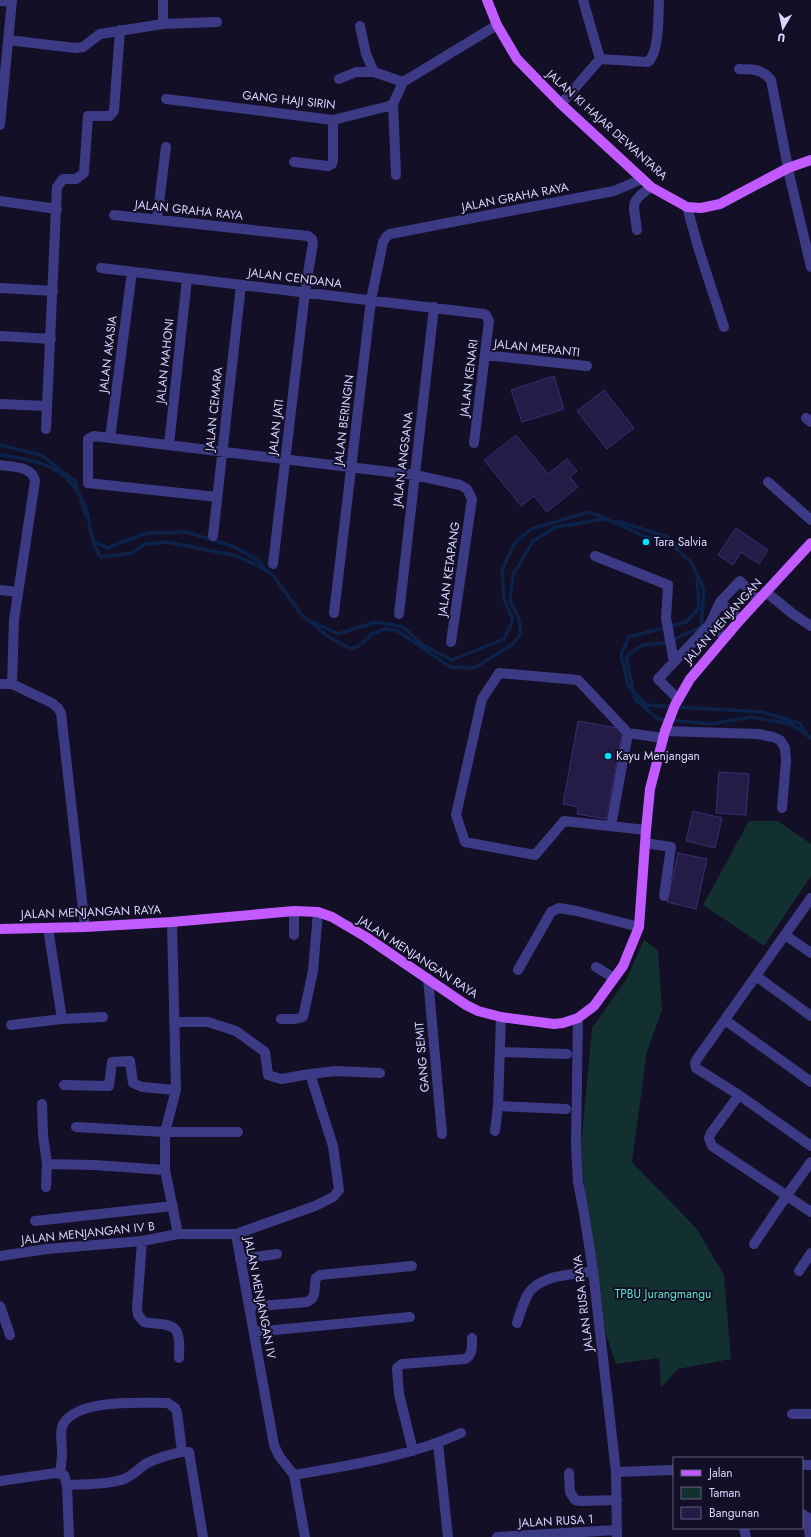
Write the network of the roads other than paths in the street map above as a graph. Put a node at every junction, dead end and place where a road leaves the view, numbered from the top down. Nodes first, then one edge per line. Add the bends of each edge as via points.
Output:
1 (163, 0) edge
2 (487, 0) edge
3 (583, 0) edge
4 (660, 0) edge
5 (0, 1) edge
6 (12, 1) edge
7 (218, 22) dead end
8 (163, 24) junction
9 (497, 25) junction
10 (360, 26) dead end
11 (120, 30) junction
12 (8, 40) junction
13 (600, 60) junction
14 (739, 69) dead end
15 (374, 72) junction
16 (338, 79) dead end
17 (403, 82) junction
18 (166, 98) dead end
19 (393, 104) junction
20 (561, 104) junction
21 (333, 120) junction
22 (0, 125) edge
23 (166, 147) dead end
24 (811, 160) edge
25 (294, 162) dead end
26 (788, 168) junction
27 (396, 176) dead end
28 (642, 179) junction
29 (651, 187) junction
30 (0, 201) edge
31 (687, 207) junction
32 (57, 209) junction
33 (114, 215) dead end
34 (157, 219) junction
35 (638, 230) dead end
36 (390, 234) joint
37 (308, 236) joint
38 (811, 267) edge
39 (101, 268) dead end
40 (132, 272) junction
41 (187, 279) junction
42 (241, 285) junction
43 (0, 288) edge
44 (53, 291) junction
45 (305, 292) junction
46 (371, 300) junction
47 (434, 307) junction
48 (486, 315) joint
49 (724, 327) dead end
50 (0, 336) edge
51 (50, 339) junction
52 (485, 355) junction
53 (587, 366) dead end
54 (0, 404) edge
55 (47, 406) junction
56 (46, 429) dead end
57 (110, 438) junction
58 (474, 443) dead end
59 (169, 446) junction
60 (222, 452) junction
61 (285, 460) junction
62 (0, 466) edge
63 (351, 468) junction
64 (415, 475) junction
65 (768, 482) dead end
66 (217, 498) junction
67 (811, 520) edge
68 (213, 536) dead end
69 (811, 543) edge
70 (595, 556) dead end
71 (273, 564) dead end
72 (0, 590) edge
73 (17, 592) junction
74 (766, 592) junction
75 (759, 600) junction
76 (720, 602) junction
77 (334, 613) dead end
78 (399, 614) dead end
79 (740, 620) junction
80 (710, 624) junction
81 (811, 626) edge
82 (725, 637) junction
83 (451, 642) dead end
84 (674, 662) junction
85 (0, 684) edge
86 (12, 684) junction
87 (676, 702) junction
88 (665, 731) junction
89 (628, 733) junction
90 (782, 808) dead end
91 (611, 826) junction
92 (646, 830) junction
93 (645, 843) junction
94 (664, 896) dead end
95 (811, 898) edge
96 (294, 911) junction
97 (318, 912) junction
98 (172, 922) junction
99 (85, 927) junction
100 (48, 928) junction
101 (639, 928) junction
102 (0, 929) edge
103 (294, 935) dead end
104 (785, 935) junction
105 (811, 953) edge
106 (596, 967) dead end
107 (518, 970) dead end
108 (756, 976) junction
109 (428, 978) junction
110 (614, 978) junction
111 (811, 1016) edge
112 (103, 1017) dead end
113 (501, 1017) junction
114 (578, 1018) junction
115 (62, 1019) junction
116 (281, 1019) dead end
117 (725, 1020) junction
118 (174, 1022) junction
119 (11, 1025) dead end
120 (500, 1052) junction
121 (567, 1054) dead end
122 (380, 1073) dead end
123 (310, 1074) junction
124 (811, 1082) edge
125 (64, 1085) dead end
126 (176, 1090) junction
127 (739, 1096) junction
128 (42, 1104) dead end
129 (498, 1106) junction
130 (566, 1109) dead end
131 (76, 1127) dead end
132 (495, 1131) dead end
133 (165, 1132) junction
134 (238, 1132) dead end
135 (442, 1134) dead end
136 (811, 1146) edge
137 (811, 1162) edge
138 (47, 1164) junction
139 (165, 1170) junction
140 (46, 1187) dead end
141 (787, 1195) junction
142 (173, 1206) junction
143 (811, 1212) edge
144 (35, 1220) dead end
145 (178, 1234) junction
146 (236, 1234) junction
147 (142, 1241) junction
148 (754, 1244) dead end
149 (811, 1253) edge
150 (277, 1254) dead end
151 (0, 1256) edge
152 (240, 1259) junction
153 (412, 1266) dead end
154 (799, 1271) dead end
155 (593, 1272) junction
156 (0, 1306) edge
157 (249, 1307) junction
158 (410, 1317) dead end
159 (517, 1323) dead end
160 (254, 1332) junction
161 (10, 1335) dead end
162 (472, 1338) dead end
163 (179, 1358) dead end
164 (792, 1414) dead end
165 (811, 1414) edge
166 (461, 1433) dead end
167 (438, 1443) junction
168 (413, 1451) junction
169 (182, 1452) junction
170 (673, 1470) edge
171 (616, 1472) junction
172 (569, 1473) dead end
173 (60, 1474) junction
174 (294, 1475) junction
175 (0, 1481) edge
176 (67, 1485) junction
177 (617, 1500) junction
178 (803, 1515) edge
179 (617, 1534) edge
180 (69, 1537) edge
181 (203, 1537) edge
182 (305, 1537) edge
183 (448, 1537) edge
184 (497, 1537) edge
185 (810, 1537) edge

1 - 8 street
2 - 9 main road, JALAN KI HAJAR DEWANTARA
3 - 13 street
4 - 13 street via 656,46 648,62
5 - 6 street
6 - 12 street
7 - 8 street
8 - 11 street
9 - 17 street
9 - 20 main road, JALAN KI HAJAR DEWANTARA via 517,59
10 - 15 street via 366,54
11 - 12 street via 100,34 83,47 75,48
11 - 32 street via 114,111 110,116 88,116 84,173 76,179 63,179 60,182 57,187
12 - 22 street
13 - 20 street
14 - 26 street via 756,69 771,80
15 - 16 street via 356,72
15 - 17 street
17 - 19 street
18 - 21 street, GANG HAJI SIRIN
19 - 21 street, GANG HAJI SIRIN
19 - 27 street
20 - 28 main road, JALAN KI HAJAR DEWANTARA
21 - 25 street via 332,164 328,166
23 - 34 street
24 - 26 main road, JALAN KI HAJAR DEWANTARA
26 - 31 main road, JALAN KI HAJAR DEWANTARA via 720,204 701,208
26 - 38 street
28 - 29 main road, JALAN KI HAJAR DEWANTARA
28 - 36 street, JALAN GRAHA RAYA via 614,191
29 - 31 main road, JALAN KI HAJAR DEWANTARA
29 - 35 street via 637,197 634,204
30 - 32 street
31 - 49 street
32 - 44 street
33 - 34 street, JALAN GRAHA RAYA
34 - 37 street, JALAN GRAHA RAYA
36 - 46 street, JALAN BERINGIN via 383,242
37 - 45 street, JALAN JATI via 313,243
39 - 40 street, JALAN CENDANA
40 - 41 street, JALAN CENDANA
40 - 57 street, JALAN AKASIA
41 - 42 street, JALAN CENDANA
41 - 59 street, JALAN MAHONI
42 - 45 street, JALAN CENDANA
42 - 60 street, JALAN CEMARA
43 - 44 street
44 - 51 street
45 - 46 street, JALAN CENDANA
45 - 61 street, JALAN JATI
46 - 47 street, JALAN CENDANA
46 - 63 street, JALAN BERINGIN
47 - 48 street, JALAN CENDANA
47 - 64 street, JALAN ANGSANA
48 - 52 street, JALAN KENARI via 489,320
50 - 51 street
51 - 55 street
52 - 53 street, JALAN MERANTI
52 - 58 street, JALAN KENARI
54 - 55 street
55 - 56 street
57 - 59 street
57 - 66 street via 94,436 88,439 88,483
59 - 60 street
60 - 61 street
60 - 66 street, JALAN CEMARA
61 - 63 street
61 - 71 street, JALAN JATI
62 - 73 street via 28,471 34,475 35,481
63 - 64 street
63 - 77 street, JALAN BERINGIN
64 - 78 street, JALAN ANGSANA
64 - 83 street, JALAN KETAPANG via 460,485 467,489 472,498
65 - 67 street
66 - 68 street, JALAN CEMARA
69 - 74 main road, JALAN MENJANGAN
70 - 84 street via 668,585 666,618
72 - 73 street
73 - 86 street
74 - 75 main road, JALAN MENJANGAN
74 - 81 street
75 - 76 street via 740,581
75 - 79 main road, JALAN MENJANGAN
76 - 79 street
76 - 80 street
79 - 82 main road, JALAN MENJANGAN
80 - 82 street
80 - 84 street
82 - 87 main road, JALAN MENJANGAN via 690,679
84 - 87 street via 658,679
85 - 86 street
86 - 99 street via 52,703 61,713
87 - 88 main road, JALAN MENJANGAN
88 - 89 street
88 - 90 street via 758,734 773,736 780,740 785,748 786,761
88 - 92 main road, JALAN MENJANGAN RAYA via 650,789
89 - 91 street
89 - 91 street via 578,680 499,673 482,699 456,816 465,842 535,855 564,822
91 - 92 street
92 - 93 main road, JALAN MENJANGAN RAYA
93 - 94 street via 671,847
93 - 101 main road, JALAN MENJANGAN RAYA
95 - 104 street
96 - 97 main road, JALAN MENJANGAN RAYA
96 - 98 main road, JALAN MENJANGAN RAYA
96 - 103 street
97 - 109 main road, JALAN MENJANGAN RAYA via 332,917 366,937
97 - 116 street via 313,971 305,1013 301,1019
98 - 99 main road, JALAN MENJANGAN RAYA
98 - 118 street
99 - 100 main road, JALAN MENJANGAN RAYA
100 - 102 main road, JALAN MENJANGAN RAYA
100 - 115 street
101 - 107 street via 559,908 551,912
101 - 110 main road, JALAN MENJANGAN RAYA
104 - 105 street
104 - 108 street
106 - 110 street
108 - 111 street
108 - 117 street
109 - 113 main road, JALAN MENJANGAN RAYA via 466,1005
109 - 135 street, GANG SEMIT
110 - 114 main road, JALAN MENJANGAN RAYA via 594,1006
112 - 115 street
113 - 114 main road, JALAN MENJANGAN RAYA via 554,1024
113 - 120 street
114 - 155 street, JALAN RUSA RAYA via 578,1182
115 - 119 street
117 - 124 street
117 - 127 street via 697,1059 696,1068
118 - 123 street via 208,1022 236,1031 265,1052 268,1075 281,1079
118 - 126 street
120 - 121 street
120 - 129 street
122 - 123 street via 336,1071
123 - 146 street via 333,1146 339,1190 333,1197 315,1206
125 - 126 street via 109,1086 112,1062 130,1062 133,1083 142,1087
126 - 133 street
127 - 136 street
127 - 141 street via 711,1133 710,1143
128 - 138 street
129 - 130 street
129 - 132 street
131 - 133 street
133 - 134 street
133 - 139 street
137 - 141 street
138 - 139 street via 94,1164
138 - 140 street
139 - 142 street
141 - 143 street
141 - 148 street
142 - 144 street
142 - 145 street
145 - 146 street, JALAN MENJANGAN IV
145 - 147 street, JALAN MENJANGAN IV B
146 - 152 street, JALAN MENJANGAN IV
147 - 151 street, JALAN MENJANGAN IV B via 47,1249
147 - 163 street via 138,1315 144,1322 176,1329
149 - 154 street
150 - 152 street
152 - 157 street, JALAN MENJANGAN IV
153 - 157 street via 320,1275 314,1282 315,1294 312,1300
155 - 159 street via 539,1282 529,1293
155 - 171 street, JALAN RUSA RAYA
156 - 161 street
157 - 160 street, JALAN MENJANGAN IV
158 - 160 street
160 - 174 street, JALAN MENJANGAN IV via 274,1445 278,1456
162 - 168 street via 471,1353 465,1359 402,1364 397,1368 399,1394
164 - 165 street
166 - 167 street
167 - 168 street
167 - 183 street
168 - 174 street
169 - 173 street via 177,1412 168,1403 102,1405 69,1416 62,1428
169 - 176 street via 151,1462 120,1480
169 - 181 street via 190,1453
170 - 171 street
171 - 177 street, JALAN RUSA RAYA
172 - 177 street via 570,1492 575,1500
173 - 175 street
173 - 176 street via 64,1475
174 - 182 street
176 - 180 street
177 - 179 street, JALAN RUSA RAYA
178 - 185 street via 807,1517
179 - 184 street, JALAN RUSA 1

